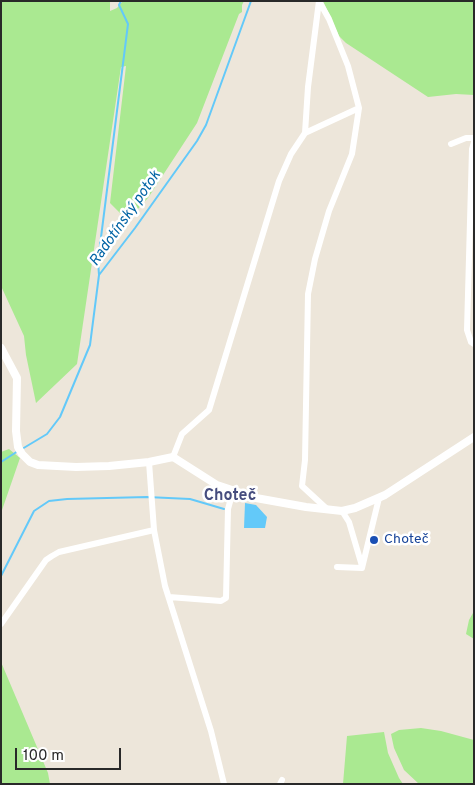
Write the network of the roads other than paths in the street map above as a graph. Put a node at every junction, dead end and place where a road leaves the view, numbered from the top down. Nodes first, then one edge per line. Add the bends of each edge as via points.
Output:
1 (359, 108) junction
2 (305, 133) junction
3 (474, 138) edge
4 (474, 142) edge
5 (451, 144) dead end
6 (474, 344) edge
7 (1, 348) edge
8 (474, 437) edge
9 (173, 457) junction
10 (149, 462) junction
11 (233, 490) junction
12 (379, 498) junction
13 (327, 509) junction
14 (342, 511) junction
15 (154, 530) junction
16 (337, 567) dead end
17 (362, 568) junction
18 (169, 597) junction
19 (1, 624) edge
20 (224, 784) edge

1 - 2 street
1 - 2 street via 348,66 319,1
1 - 13 street via 352,154 329,211 308,294 302,486
2 - 9 street via 279,180 209,410 182,434
3 - 5 street
4 - 6 street via 467,330
7 - 10 street via 17,378 16,431 20,450 30,462 76,467
8 - 12 street
9 - 10 street
9 - 11 street via 217,485
10 - 15 street
11 - 13 street via 256,498
11 - 18 street via 228,509 226,598 221,601
12 - 14 street
12 - 17 street
13 - 14 street
14 - 17 street via 350,522
15 - 18 street
15 - 19 street via 52,556
16 - 17 street
18 - 20 street

